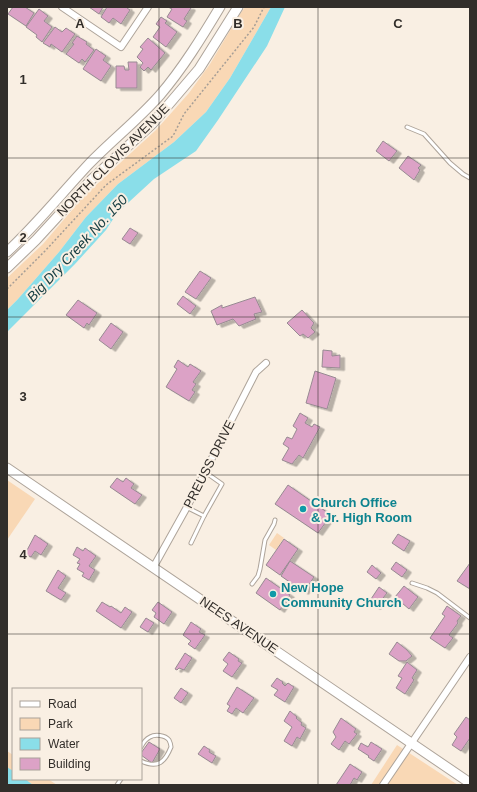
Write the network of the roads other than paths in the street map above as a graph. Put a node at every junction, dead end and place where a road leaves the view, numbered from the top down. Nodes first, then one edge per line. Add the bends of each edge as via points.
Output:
1 (62, 7) edge
2 (148, 7) edge
3 (220, 7) edge
4 (238, 7) edge
5 (407, 127) dead end
6 (470, 178) edge
7 (7, 252) edge
8 (7, 268) edge
9 (266, 363) dead end
10 (7, 468) edge
11 (205, 472) junction
12 (187, 507) junction
13 (204, 516) junction
14 (275, 520) dead end
15 (191, 543) dead end
16 (153, 568) junction
17 (412, 583) dead end
18 (252, 584) dead end
19 (470, 618) edge
20 (470, 657) edge
21 (412, 743) junction
22 (142, 745) edge
23 (142, 761) edge
24 (470, 783) edge
25 (383, 785) edge

1 - 2 street via 121,47
3 - 7 main road, NORTH CLOVIS AVENUE via 160,95
4 - 8 main road, NORTH CLOVIS AVENUE via 199,69 152,124 92,179
5 - 6 lane via 424,134 450,163
9 - 11 street, PREUSS DRIVE via 256,372
10 - 16 main road, NEES AVENUE
11 - 12 street, PREUSS DRIVE
11 - 13 lane via 222,484
12 - 13 lane
12 - 16 street, PREUSS DRIVE
13 - 15 lane
14 - 18 lane via 265,540 258,576
16 - 21 main road, NEES AVENUE
17 - 19 lane via 428,588
20 - 21 street
21 - 24 main road, NEES AVENUE
21 - 25 street
22 - 23 lane via 151,736 160,735 169,740 171,747 161,763 149,764

